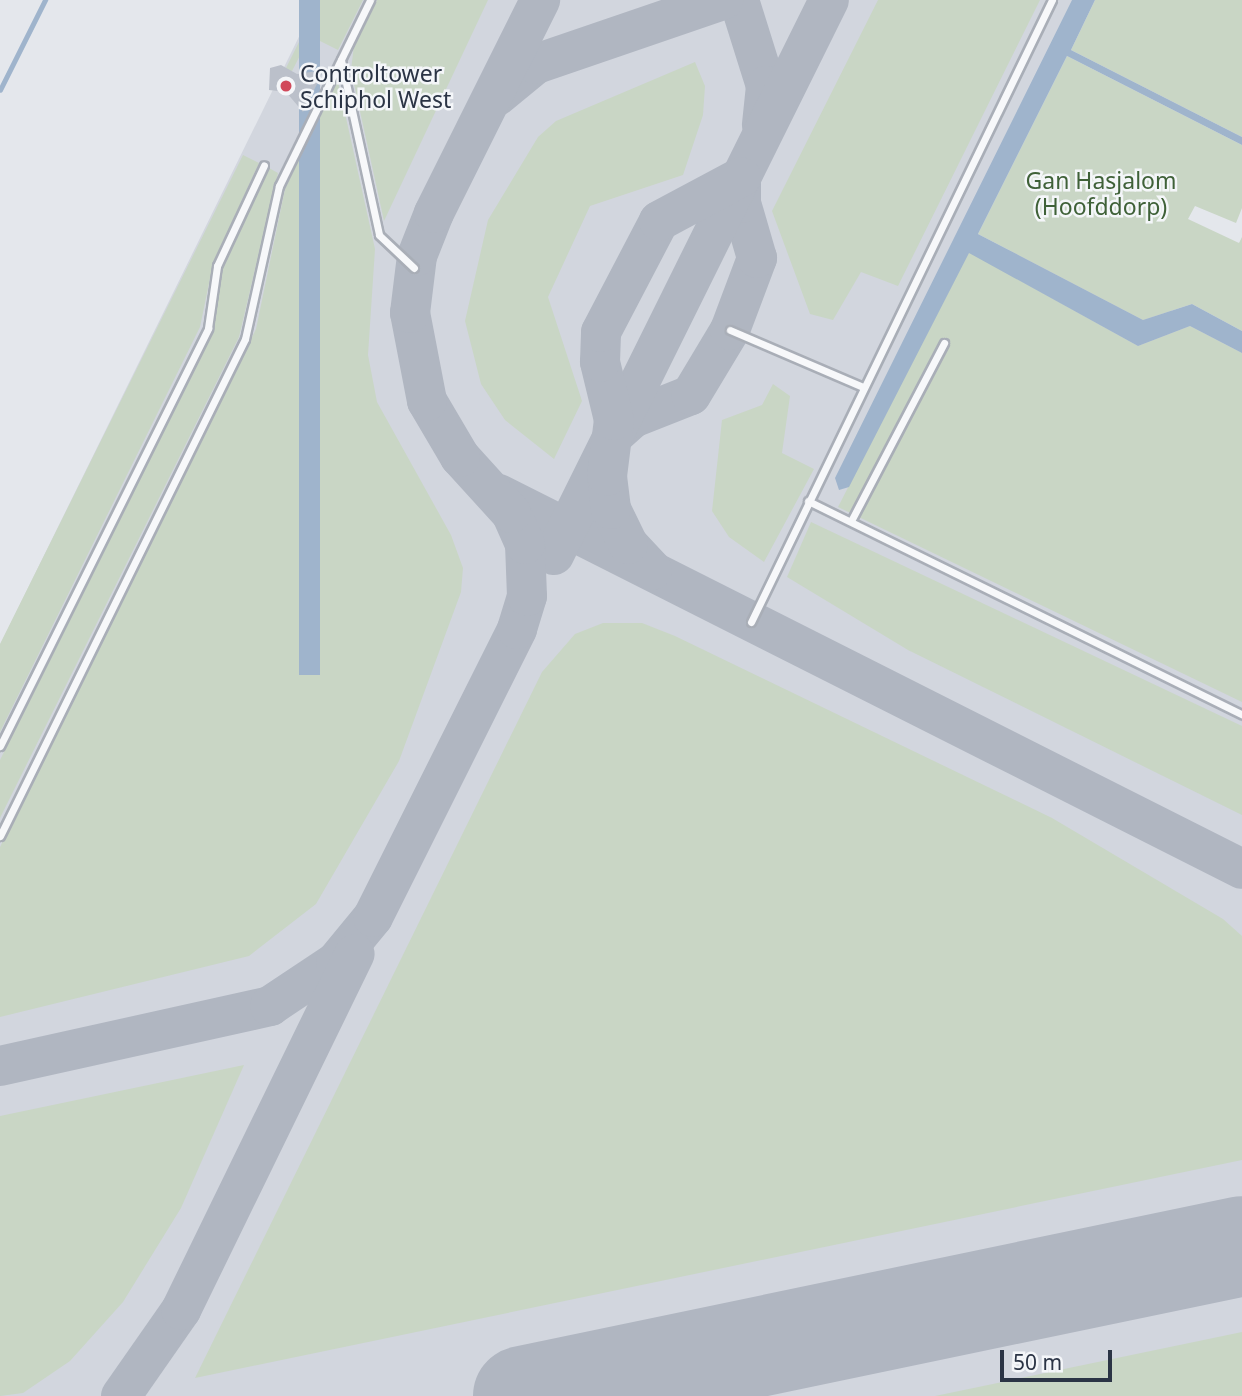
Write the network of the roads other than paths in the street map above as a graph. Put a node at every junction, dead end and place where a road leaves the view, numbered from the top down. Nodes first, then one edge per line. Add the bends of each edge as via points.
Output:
1 (370, 0) edge
2 (1052, 0) edge
3 (341, 60) junction
4 (264, 165) dead end
5 (414, 268) dead end
6 (730, 330) dead end
7 (944, 344) dead end
8 (863, 387) junction
9 (808, 501) junction
10 (851, 521) junction
11 (751, 622) dead end
12 (1242, 715) edge
13 (0, 746) edge
14 (0, 836) edge

1 - 3 lane
2 - 8 lane
3 - 5 lane via 379,235
3 - 14 lane via 279,186 245,339
4 - 13 lane via 218,266 208,328
6 - 8 lane
7 - 10 lane
8 - 9 lane
9 - 10 lane
9 - 11 lane
10 - 12 lane

